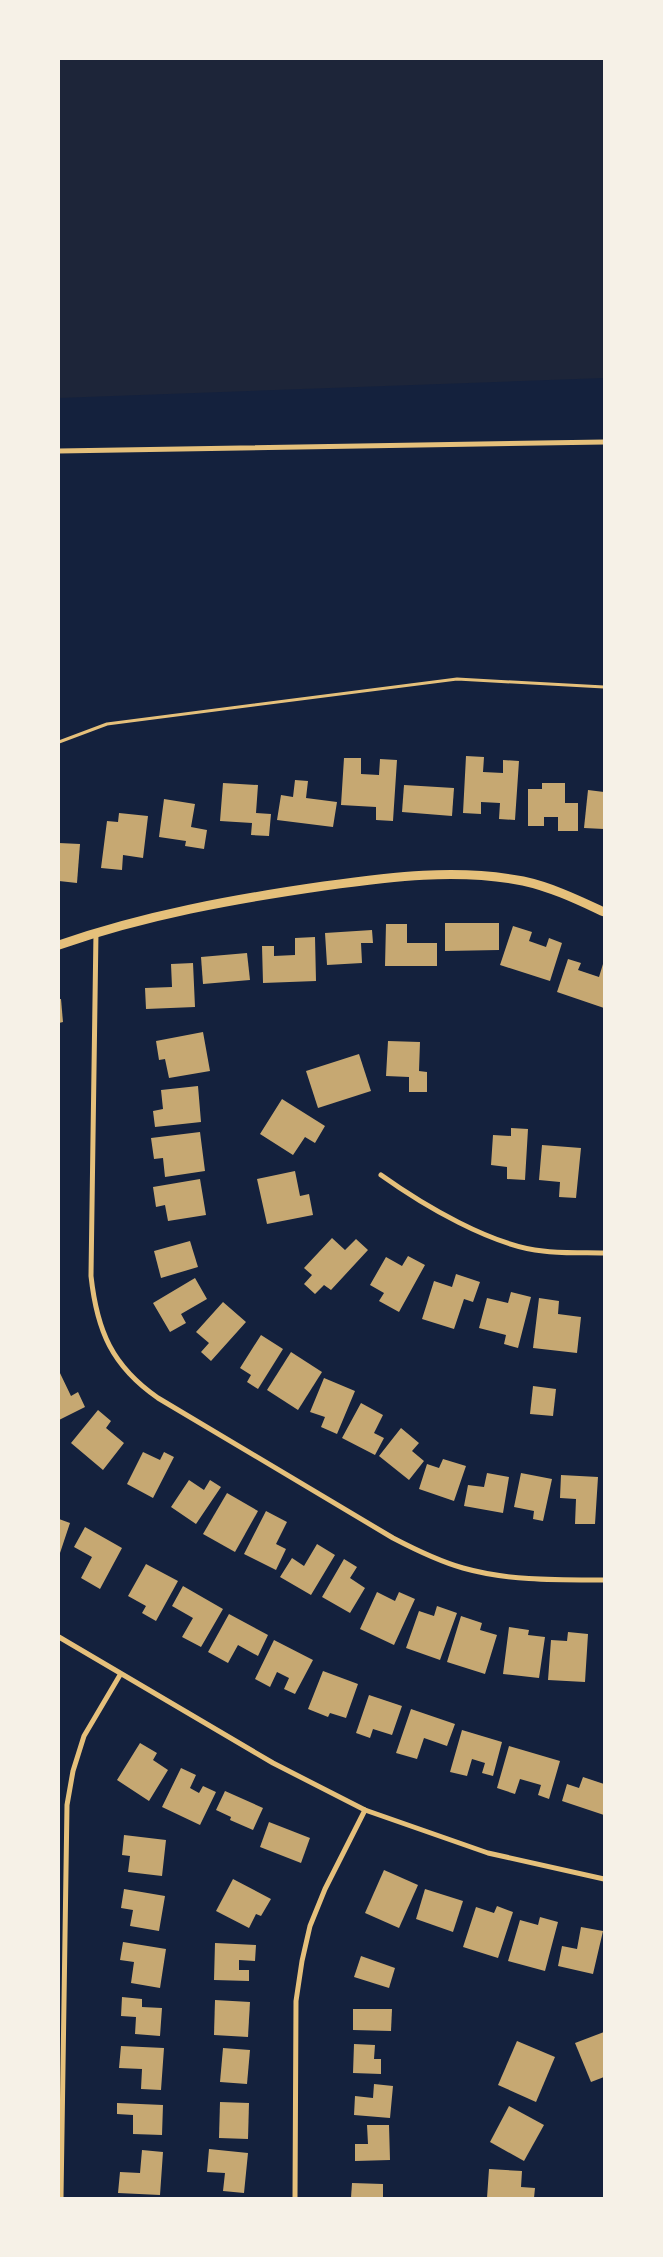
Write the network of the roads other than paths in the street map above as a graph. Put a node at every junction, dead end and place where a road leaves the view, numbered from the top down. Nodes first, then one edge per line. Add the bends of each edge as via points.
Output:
1 (604, 442) edge
2 (59, 451) edge
3 (604, 912) edge
4 (96, 932) junction
5 (59, 945) edge
6 (382, 1175) dead end
7 (604, 1253) edge
8 (604, 1580) edge
9 (59, 1637) edge
10 (120, 1674) junction
11 (365, 1810) junction
12 (604, 1879) edge
13 (61, 2198) edge
14 (295, 2198) edge

1 - 2 street
3 - 4 street via 553,890 524,882 429,874 244,898
4 - 5 street
4 - 8 street via 90,1276 99,1326 122,1366 137,1384 158,1398 428,1556 464,1569 503,1576
6 - 7 street via 418,1201 517,1246 543,1252
9 - 10 street
10 - 11 street via 273,1763
10 - 13 street via 84,1736 73,1771 68,1805
11 - 12 street via 488,1854
11 - 14 street via 325,1889 310,1926 302,1961 296,2001

